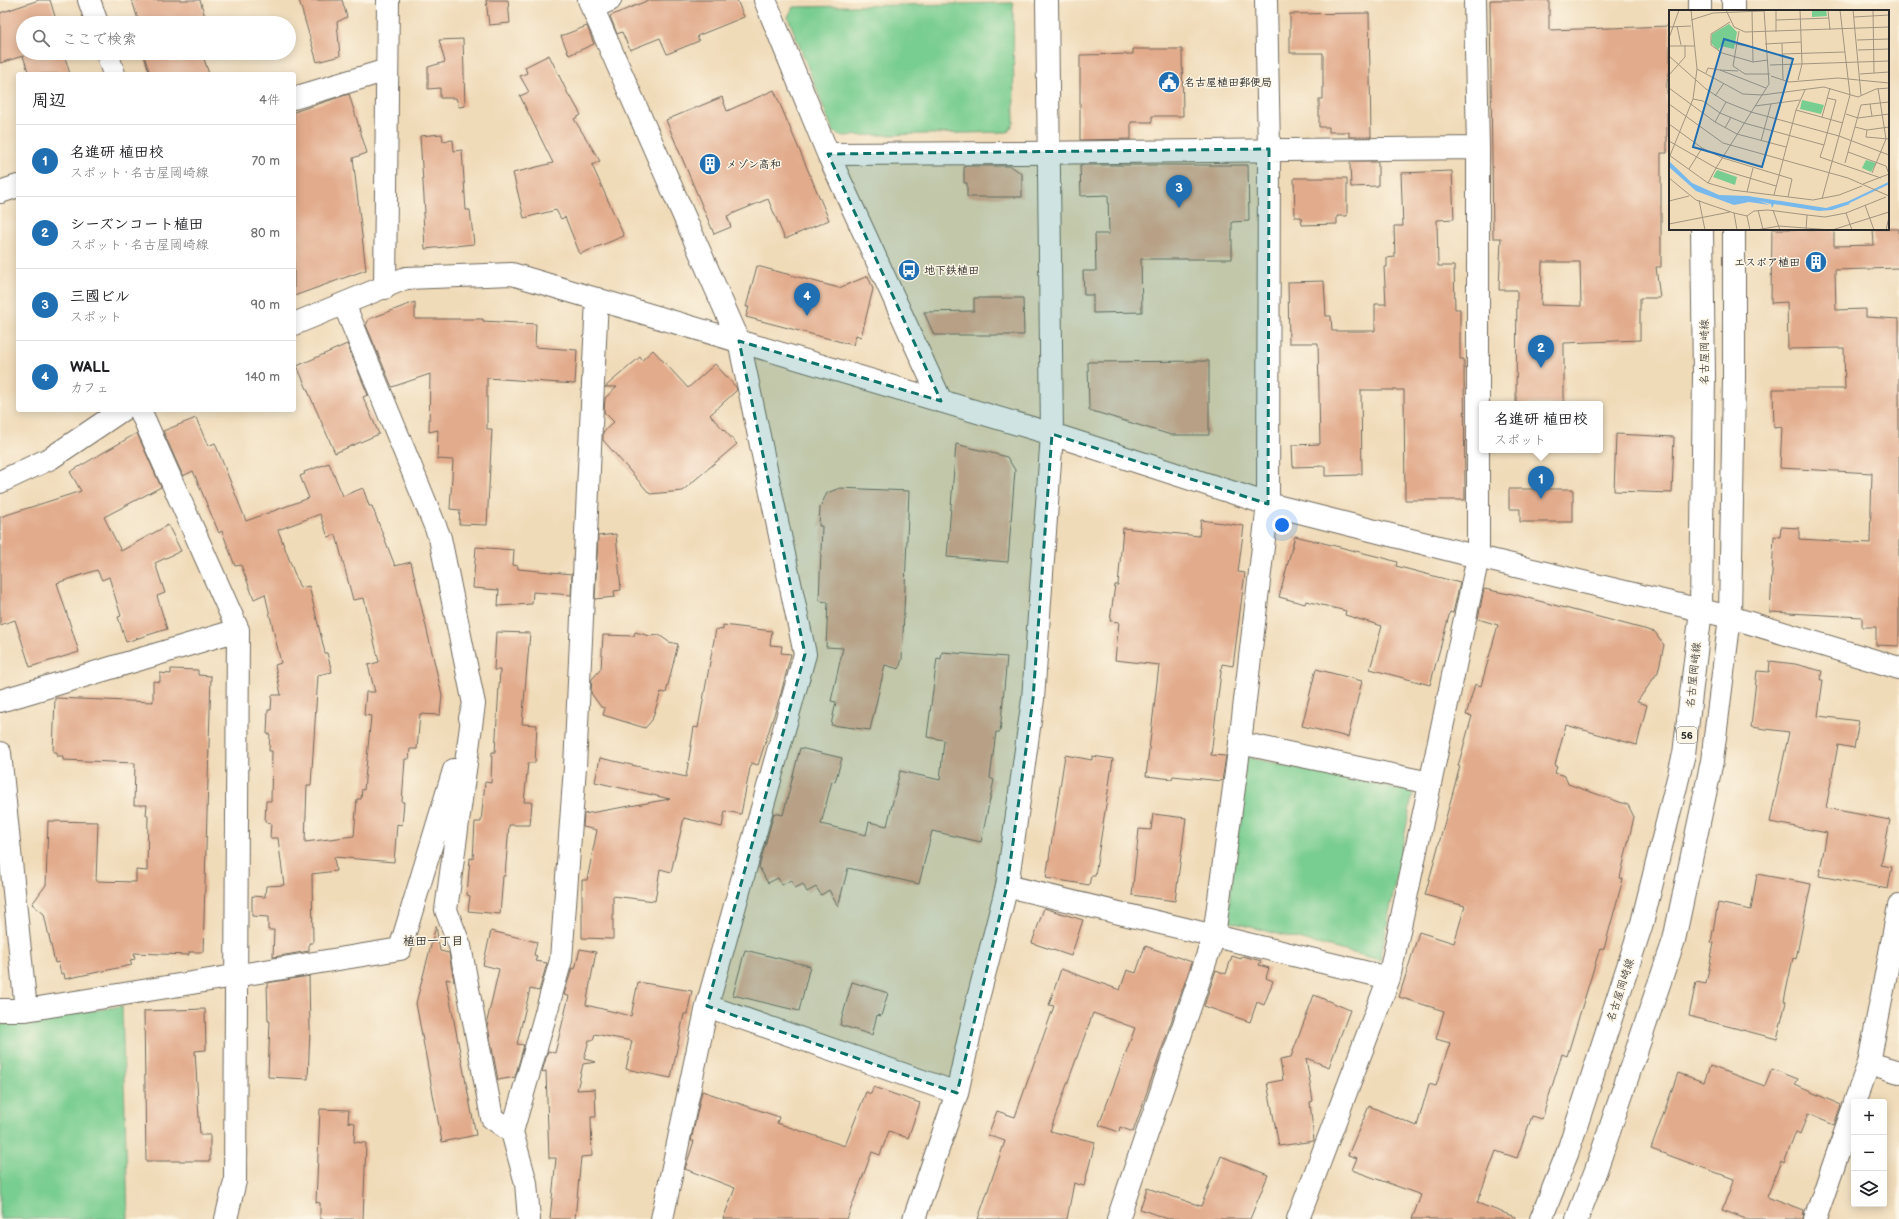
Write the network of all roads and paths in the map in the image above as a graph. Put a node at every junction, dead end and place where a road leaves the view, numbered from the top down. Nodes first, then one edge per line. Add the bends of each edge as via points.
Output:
1 (89, 0) edge
2 (388, 0) edge
3 (765, 0) edge
4 (772, 0) edge
5 (1047, 0) edge
6 (1266, 0) edge
7 (1475, 0) edge
8 (597, 3) edge
9 (95, 16) edge
10 (109, 60) edge
11 (387, 70) junction
12 (113, 72) edge
13 (296, 97) edge
14 (1478, 148) junction
15 (1269, 149) junction
16 (1048, 153) junction
17 (828, 154) junction
18 (16, 187) edge
19 (0, 192) edge
20 (1702, 230) edge
21 (1734, 230) edge
22 (384, 288) junction
23 (597, 299) junction
24 (344, 304) junction
25 (296, 323) edge
26 (739, 341) junction
27 (941, 401) junction
28 (119, 412) edge
29 (141, 412) edge
30 (1052, 434) junction
31 (0, 482) edge
32 (1268, 504) junction
33 (1478, 558) junction
34 (1701, 610) junction
35 (1730, 616) junction
36 (238, 630) junction
37 (1899, 668) edge
38 (0, 701) edge
39 (474, 704) junction
40 (1240, 743) junction
41 (0, 753) edge
42 (1430, 783) junction
43 (1007, 886) junction
44 (1899, 906) edge
45 (1214, 936) junction
46 (236, 975) junction
47 (1390, 978) junction
48 (707, 1006) junction
49 (0, 1010) edge
50 (26, 1010) junction
51 (1869, 1063) junction
52 (1899, 1072) edge
53 (957, 1093) junction
54 (1856, 1099) edge
55 (1851, 1115) edge
56 (512, 1132) junction
57 (226, 1219) edge
58 (529, 1219) edge
59 (662, 1219) edge
60 (914, 1219) edge
61 (1118, 1219) edge
62 (1298, 1219) edge
63 (1541, 1219) edge
64 (1577, 1219) edge
65 (1815, 1219) edge

1 - 9 street
2 - 11 street
3 - 4 street
3 - 17 street
5 - 16 street
6 - 15 street
7 - 14 street
8 - 26 street
10 - 12 street
11 - 13 street
11 - 22 street
14 - 15 street
14 - 33 street
15 - 16 street
15 - 32 street
16 - 17 street
16 - 30 street
17 - 27 street
18 - 19 street
20 - 34 street, 名古屋岡崎線 / 56 via 1704,375
21 - 35 street
22 - 23 street via 406,278 512,274
22 - 24 street
23 - 26 street
23 - 56 street via 575,767 561,960
24 - 25 street
24 - 39 street via 440,538
26 - 27 street
26 - 48 street via 805,654
27 - 30 street
28 - 31 street via 51,458
29 - 36 street
30 - 32 street
30 - 43 street via 1033,699
32 - 33 street
32 - 40 street
33 - 34 street
33 - 42 street
34 - 35 street
34 - 63 street, 名古屋岡崎線 / 56 via 1684,754 1642,923 1566,1154
35 - 37 street
35 - 64 street via 1712,761 1674,940
36 - 38 street
36 - 46 street
39 - 46 street via 400,949
39 - 56 street via 446,910 460,946 492,1118
40 - 42 street
40 - 45 street
41 - 50 street
42 - 47 street
43 - 45 street
43 - 53 street
44 - 51 street
45 - 47 street
45 - 61 street
46 - 50 street
46 - 57 street via 235,1181
47 - 62 street
48 - 53 street
48 - 59 street
49 - 50 street
51 - 52 street
51 - 54 street
53 - 60 street
55 - 65 street
56 - 58 street via 526,1183

